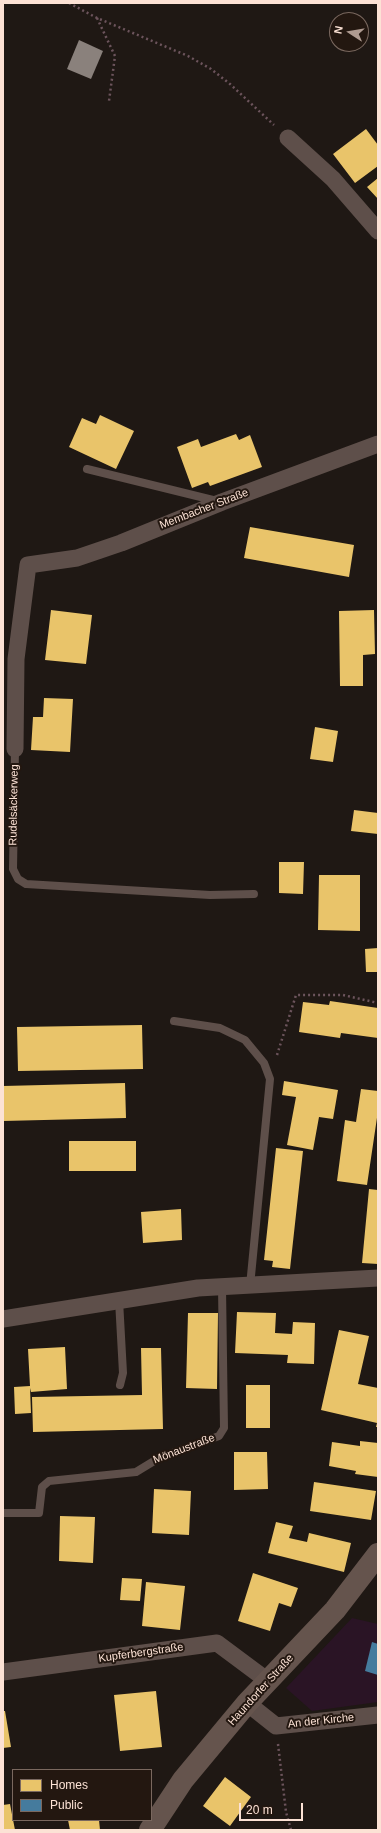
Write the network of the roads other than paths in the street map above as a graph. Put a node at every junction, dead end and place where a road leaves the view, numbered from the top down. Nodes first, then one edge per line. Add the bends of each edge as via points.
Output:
1 (288, 138) road end
2 (378, 231) edge
3 (378, 444) edge
4 (87, 469) dead end
5 (222, 502) junction
6 (28, 565) joint
7 (15, 749) joint
8 (254, 894) dead end
9 (174, 1021) dead end
10 (378, 1278) edge
11 (250, 1286) junction
12 (222, 1287) junction
13 (119, 1300) junction
14 (3, 1319) edge
15 (120, 1385) dead end
16 (3, 1513) edge
17 (378, 1554) edge
18 (3, 1672) edge
19 (268, 1681) junction
20 (247, 1703) junction
21 (378, 1715) edge
22 (150, 1830) edge

1 - 2 street via 333,179
3 - 5 street, Membacher Straße
4 - 5 lane
5 - 6 street, Membacher Straße via 77,558
6 - 7 street, Rudelsäckerweg via 16,659
7 - 8 lane, Rudelsäckerweg via 12,869 18,879 26,884 210,896
9 - 11 lane via 220,1028 245,1040 264,1063 270,1079
10 - 11 street
11 - 12 street
12 - 13 street via 198,1288
12 - 16 lane, Mönaustraße via 224,1428 219,1436 159,1458 136,1472 49,1481 42,1487 39,1513
13 - 14 street
13 - 15 lane via 123,1373
17 - 19 street, Haundorfer Straße via 335,1610
18 - 19 street, Kupferbergstraße via 216,1643
19 - 20 street, Haundorfer Straße
20 - 21 street, An der Kirche via 276,1726
20 - 22 street, Haundorfer Straße via 183,1780

